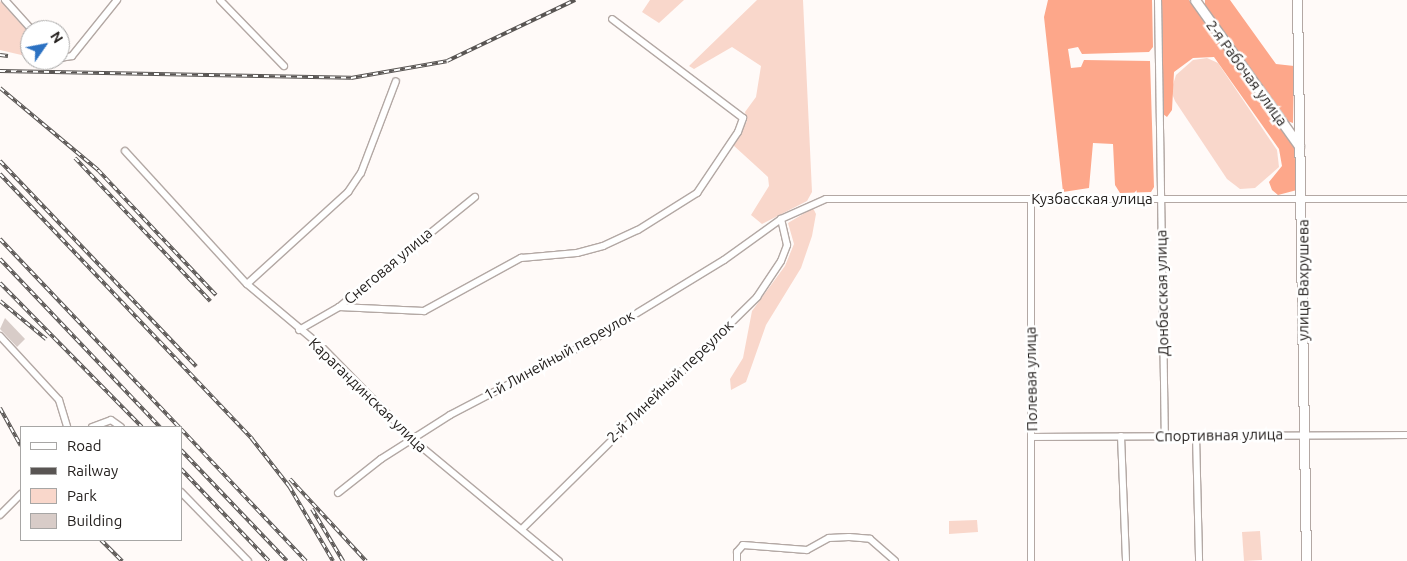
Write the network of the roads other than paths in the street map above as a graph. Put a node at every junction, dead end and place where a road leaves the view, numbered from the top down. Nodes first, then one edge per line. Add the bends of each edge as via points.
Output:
1 (5, 0) edge
2 (117, 0) edge
3 (220, 0) edge
4 (1158, 0) edge
5 (1195, 0) edge
6 (1297, 0) edge
7 (612, 19) dead end
8 (23, 20) edge
9 (70, 57) edge
10 (284, 66) dead end
11 (396, 81) dead end
12 (1300, 146) junction
13 (125, 151) dead end
14 (475, 197) dead end
15 (1031, 199) junction
16 (1407, 199) edge
17 (1161, 200) junction
18 (1302, 200) junction
19 (781, 219) junction
20 (247, 284) junction
21 (338, 307) junction
22 (299, 330) junction
23 (0, 336) edge
24 (67, 426) edge
25 (95, 426) edge
26 (120, 426) edge
27 (1304, 434) junction
28 (1196, 435) junction
29 (1407, 435) edge
30 (1122, 436) junction
31 (1165, 436) junction
32 (1031, 437) junction
33 (412, 439) junction
34 (182, 493) edge
35 (338, 493) dead end
36 (20, 495) edge
37 (0, 515) edge
38 (523, 528) junction
39 (1032, 560) edge
40 (248, 561) edge
41 (559, 561) edge
42 (737, 561) edge
43 (895, 561) edge
44 (1126, 561) edge
45 (1200, 561) edge
46 (1306, 561) edge

1 - 8 street
2 - 9 street
3 - 10 street
4 - 17 street, Донбасская улица
5 - 12 main road, 2-я Рабочая улица
6 - 12 main road, улица Вахрушева
7 - 21 street via 738,112 742,124 697,193 621,238 577,254 521,258 424,311
11 - 20 street via 361,173 348,192
12 - 18 main road, улица Вахрушева
13 - 20 street, Карагандинская улица
14 - 21 street, Снеговая улица
15 - 17 street, Кузбасская улица
15 - 19 street, Кузбасская улица via 840,198 801,209
15 - 32 street, Полевая улица
16 - 18 street, Кузбасская улица
17 - 18 street, Кузбасская улица
17 - 31 street, Донбасская улица
18 - 27 main road, улица Вахрушева
19 - 33 street, 1-й Линейный переулок via 724,260 588,343 499,388
19 - 38 street, 2-й Линейный переулок via 786,245 782,261 757,297
20 - 22 street, Карагандинская улица
21 - 22 street, Снеговая улица
22 - 33 street, Карагандинская улица via 321,346
23 - 24 street via 59,400
25 - 26 street via 112,420
27 - 28 street, Спортивная улица
27 - 29 street, Спортивная улица
27 - 46 main road, улица Вахрушева
28 - 31 street, Спортивная улица
28 - 45 street
30 - 31 street, Спортивная улица
30 - 32 street, Спортивная улица
30 - 44 street
32 - 39 street, Полевая улица
33 - 35 street, 1-й Линейный переулок
33 - 38 street, Карагандинская улица via 494,509
34 - 40 street
36 - 37 street
38 - 41 street, Карагандинская улица
42 - 43 street via 737,552 743,545 807,550 829,538 848,537 870,539

